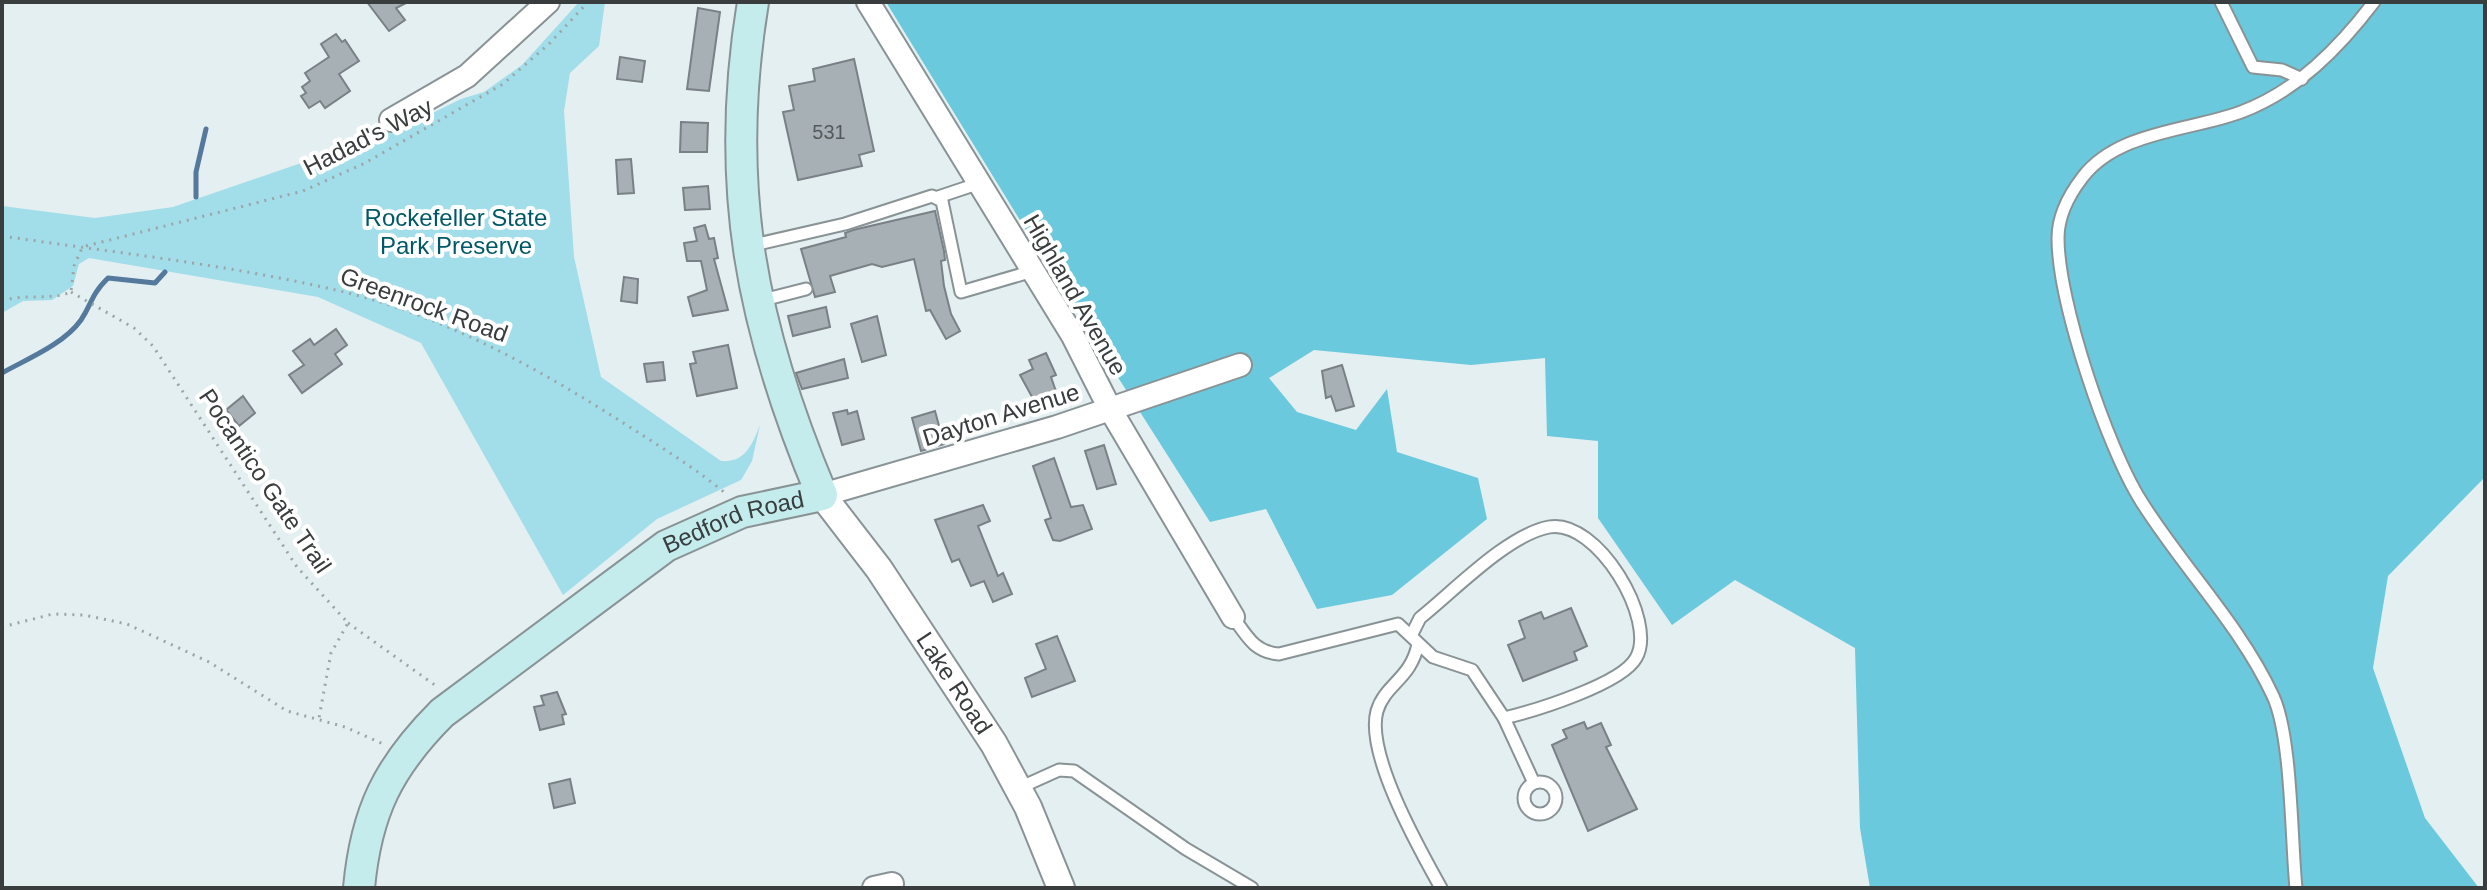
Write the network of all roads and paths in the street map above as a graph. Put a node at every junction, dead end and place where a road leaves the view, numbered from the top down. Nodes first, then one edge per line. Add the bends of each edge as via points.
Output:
1 (548, 2) edge
2 (588, 2) edge
3 (753, 2) edge
4 (868, 2) edge
5 (2221, 2) edge
6 (2374, 2) edge
7 (2302, 79) junction
8 (391, 120) dead end
9 (980, 183) junction
10 (938, 197) junction
11 (2, 236) edge
12 (748, 246) junction
13 (82, 248) junction
14 (1033, 271) junction
15 (806, 289) dead end
16 (71, 292) junction
17 (2, 301) edge
18 (759, 301) junction
19 (1240, 365) dead end
20 (1110, 409) junction
21 (822, 495) junction
22 (742, 512) junction
23 (1233, 617) joint
24 (348, 623) junction
25 (2, 627) edge
26 (1415, 640) junction
27 (454, 704) junction
28 (319, 718) junction
29 (1504, 718) junction
30 (403, 754) junction
31 (1534, 783) dead end
32 (1018, 789) junction
33 (359, 888) edge
34 (1061, 888) edge
35 (1252, 888) edge
36 (1441, 888) edge
37 (2296, 888) edge

1 - 8 street via 467,76
2 - 13 path, Hadad's Way via 503,84 365,163 303,191
3 - 12 main road, Bedford Road via 740,139
4 - 9 street, Highland Avenue
5 - 7 lane via 2253,67
6 - 7 lane via 2348,36
7 - 37 lane via 2244,111 2136,139 2109,155 2085,174 2069,197 2058,238 2063,285 2091,384 2127,477 2244,642 2274,699
9 - 10 lane
9 - 14 street, Highland Avenue
10 - 12 lane
10 - 14 lane via 961,292
11 - 13 path, Greenrock Road
12 - 18 main road, Bedford Road
13 - 16 path
13 - 22 path, Greenrock Road via 230,268 349,293 487,343 568,386 681,460
14 - 20 street, Highland Avenue
15 - 18 lane
16 - 17 path
16 - 24 path, Pocantico Gate Trail via 134,328 153,346 297,567
18 - 21 main road, Bedford Road via 771,363
19 - 20 street, Dayton Avenue
20 - 21 street, Dayton Avenue
20 - 23 street, Highland Avenue
21 - 22 main road, Bedford Road
21 - 32 street, Lake Road via 879,569
22 - 27 main road, Bedford Road via 666,546
23 - 26 lane via 1265,653 1398,624
24 - 27 path, Pocantico Gate Trail via 427,678
24 - 28 path via 331,653
25 - 28 path via 53,614 127,624 209,662 287,711
26 - 29 lane via 1433,657 1472,670
26 - 29 lane via 1420,618 1533,531 1564,526 1600,547 1633,610 1640,632 1639,655 1623,674
26 - 36 lane via 1414,665 1384,697 1375,728 1404,820
27 - 30 main road, Bedford Road
28 - 30 path
29 - 31 lane
30 - 33 main road, Bedford Road via 373,813
32 - 34 street, Lake Road
32 - 35 lane via 1059,770 1074,771

